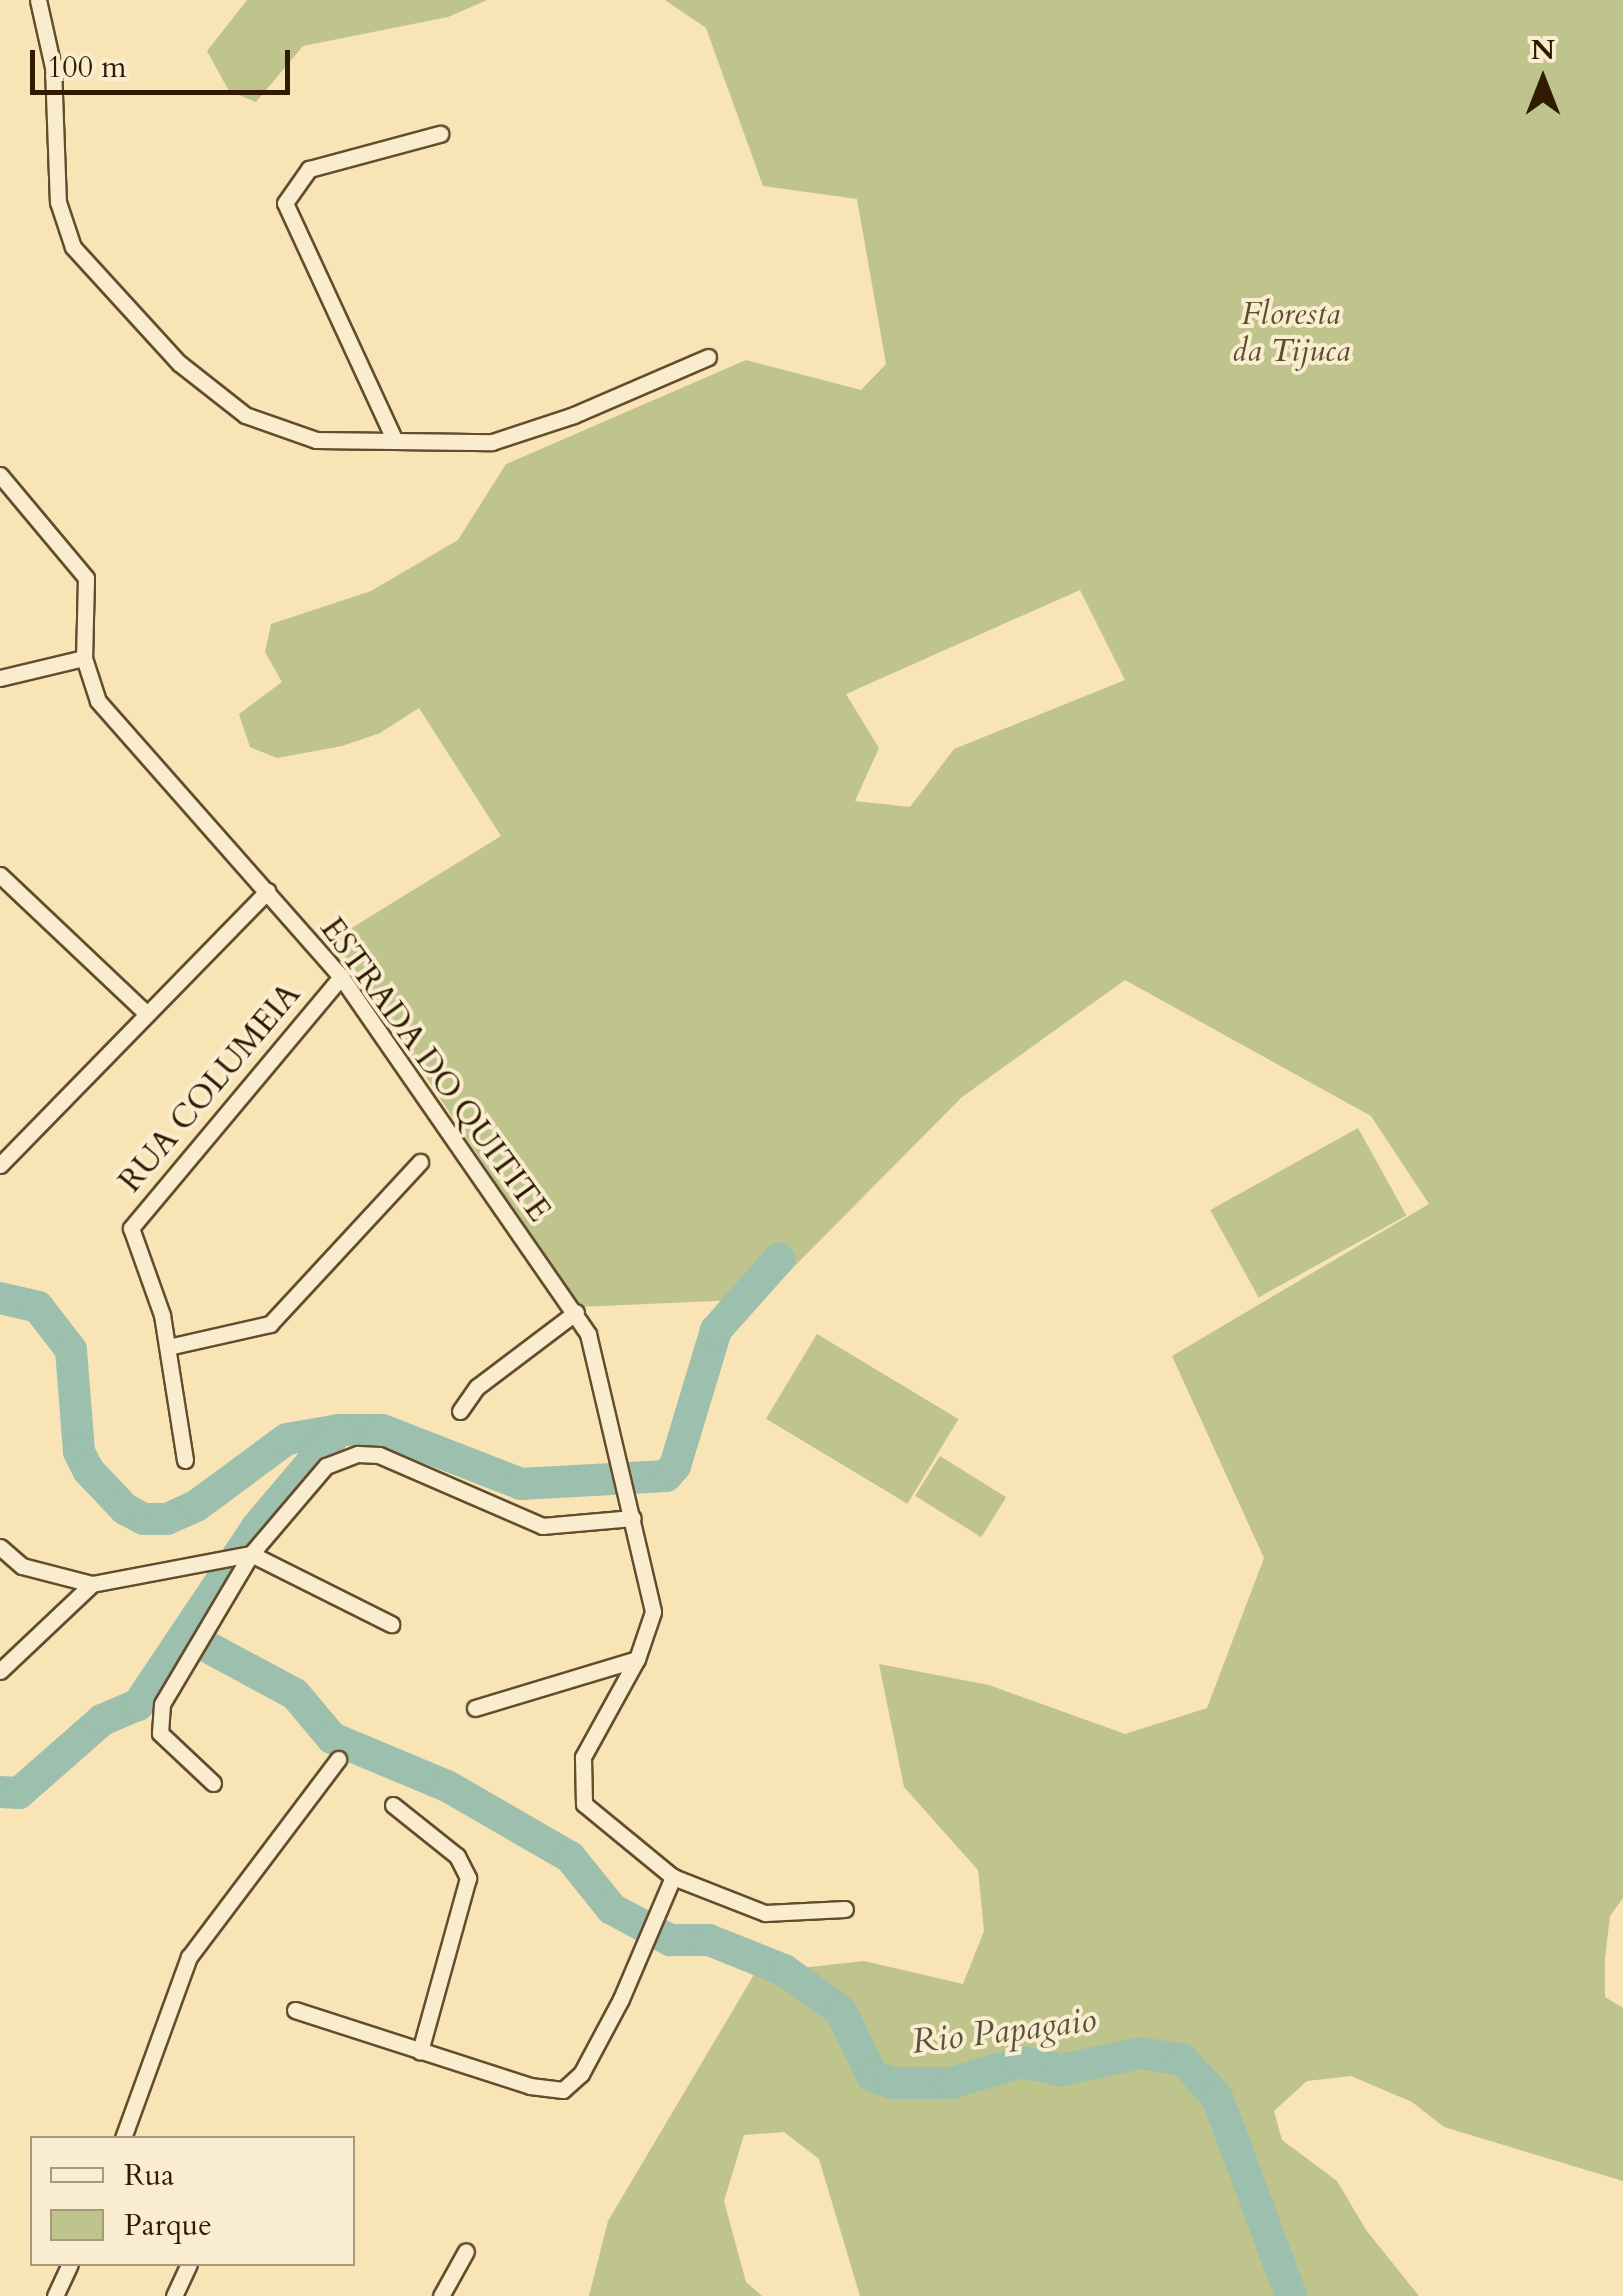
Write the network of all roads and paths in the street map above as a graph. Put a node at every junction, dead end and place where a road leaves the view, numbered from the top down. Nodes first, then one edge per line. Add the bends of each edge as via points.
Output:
1 (38, 0) edge
2 (440, 134) dead end
3 (708, 357) dead end
4 (395, 441) junction
5 (0, 474) edge
6 (84, 658) junction
7 (0, 678) edge
8 (0, 876) edge
9 (266, 891) junction
10 (341, 976) junction
11 (146, 1012) junction
12 (3, 1155) edge
13 (420, 1162) dead end
14 (576, 1312) junction
15 (168, 1347) junction
16 (460, 1411) dead end
17 (185, 1460) dead end
18 (634, 1518) junction
19 (0, 1547) edge
20 (247, 1554) junction
21 (92, 1584) junction
22 (391, 1624) dead end
23 (636, 1659) junction
24 (0, 1671) edge
25 (475, 1708) dead end
26 (338, 1760) dead end
27 (214, 1783) dead end
28 (393, 1805) dead end
29 (673, 1877) junction
30 (845, 1910) dead end
31 (295, 2010) dead end
32 (420, 2051) junction
33 (123, 2136) edge
34 (466, 2251) dead end
35 (69, 2266) edge
36 (188, 2266) edge
37 (55, 2296) edge
38 (174, 2296) edge
39 (440, 2296) edge

1 - 4 street via 53,67 58,202 87,270 210,392 245,416 316,440
2 - 4 street via 310,169 285,203
3 - 4 street via 526,433 492,442
5 - 6 street, ESTRADA DO QUITITE via 86,578
6 - 7 street
6 - 9 street, ESTRADA DO QUITITE via 98,700
8 - 11 street
9 - 10 street, ESTRADA DO QUITITE
9 - 11 street
10 - 14 street, ESTRADA DO QUITITE
10 - 15 street, RUA COLUMEIA via 134,1220 133,1240
11 - 12 street
13 - 15 street via 270,1324
14 - 16 street via 477,1387
14 - 18 street, ESTRADA DO QUITITE via 592,1345
15 - 17 street
18 - 20 street via 534,1524 368,1452 326,1466
18 - 23 street, ESTRADA DO QUITITE via 653,1612
19 - 21 street via 22,1566
20 - 21 street
20 - 22 street
20 - 27 street via 191,1649 158,1722 160,1733
21 - 24 street
23 - 25 street
23 - 29 street, ESTRADA DO QUITITE via 584,1757 580,1788 597,1817
26 - 33 street via 189,1958
28 - 32 street via 457,1856 468,1878
29 - 30 street, ESTRADA DO QUITITE via 766,1913
29 - 32 street via 581,2074 563,2090
31 - 32 street
34 - 39 street
35 - 37 street
36 - 38 street

